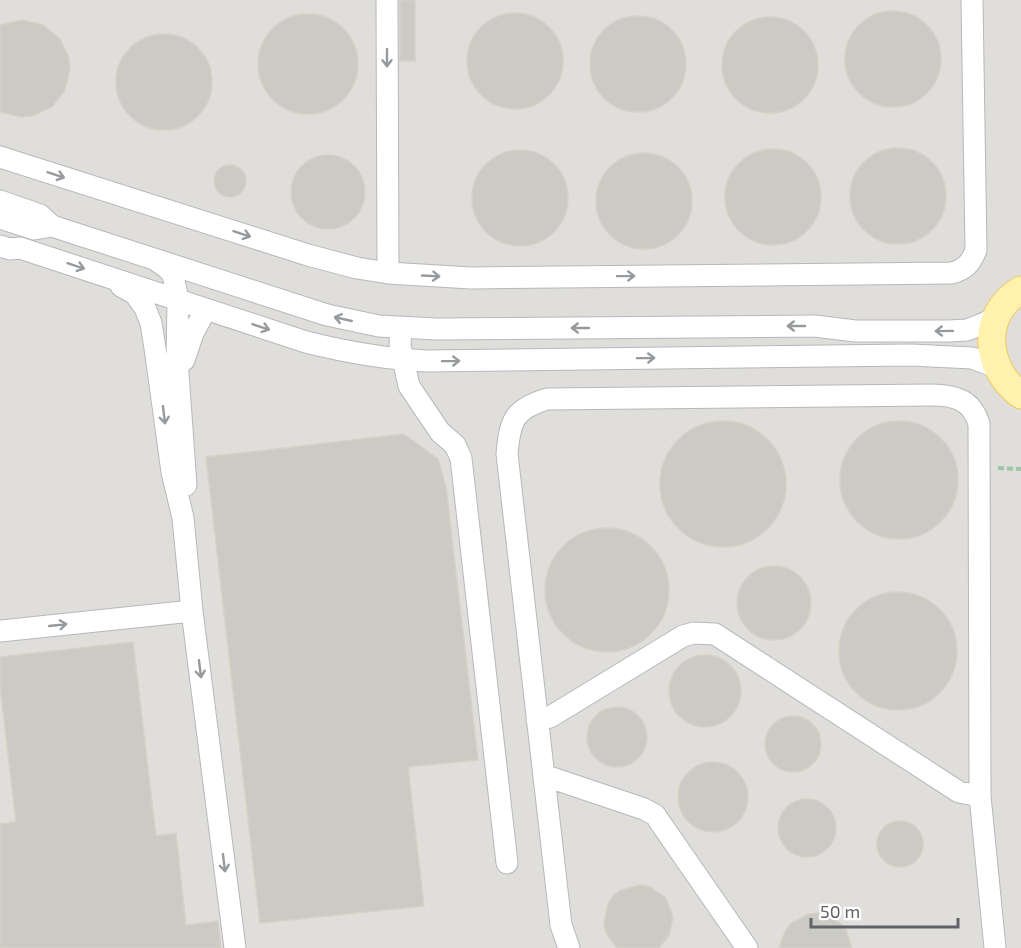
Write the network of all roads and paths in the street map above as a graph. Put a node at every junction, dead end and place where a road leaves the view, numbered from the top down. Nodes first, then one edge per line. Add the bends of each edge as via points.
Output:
1 (387, 0) edge
2 (972, 0) edge
3 (0, 157) edge
4 (0, 201) edge
5 (0, 218) edge
6 (52, 226) junction
7 (0, 233) edge
8 (10, 247) edge
9 (176, 272) junction
10 (388, 273) junction
11 (103, 275) junction
12 (1020, 290) edge
13 (170, 297) junction
14 (206, 309) junction
15 (999, 314) junction
16 (401, 328) junction
17 (402, 360) junction
18 (997, 367) junction
19 (159, 374) junction
20 (178, 387) junction
21 (1021, 396) edge
22 (183, 518) junction
23 (192, 611) junction
24 (0, 631) edge
25 (537, 720) junction
26 (544, 779) junction
27 (980, 796) junction
28 (507, 863) dead end
29 (235, 948) edge
30 (569, 948) edge
31 (747, 948) edge
32 (995, 948) edge

1 -> 10 street
10 -> 2 street via 471,278 960,271 968,266 976,250
3 -> 10 street via 308,255
4 - 6 street via 40,215
5 - 6 street via 34,229
6 - 9 street via 156,260
7 - 8 street via 14,238
8 -> 11 street
9 - 13 street
16 -> 9 street via 357,323
11 - 13 street
11 - 19 street via 135,294 146,308
12 - 15 main road
13 - 14 street
13 - 19 street via 158,312
13 - 20 street
14 -> 17 street via 306,342
14 - 20 street via 193,333
15 -> 16 street via 967,330 949,331 855,331 815,326
15 - 18 main road via 992,340
16 - 17 street
17 -> 18 street via 911,355 972,357
17 - 28 street via 409,386 461,458
18 - 21 main road via 1003,379
19 -> 22 street via 172,472
20 - 22 street via 187,487
22 - 23 street
24 -> 23 street
23 -> 29 street
25 - 26 street
25 - 27 street via 550,717 683,636 715,634 959,792
25 - 27 street via 507,454 513,421 520,412 547,399 948,395 971,406 979,424
26 - 30 street via 561,925
26 - 31 street via 552,778 655,815
27 - 32 street

